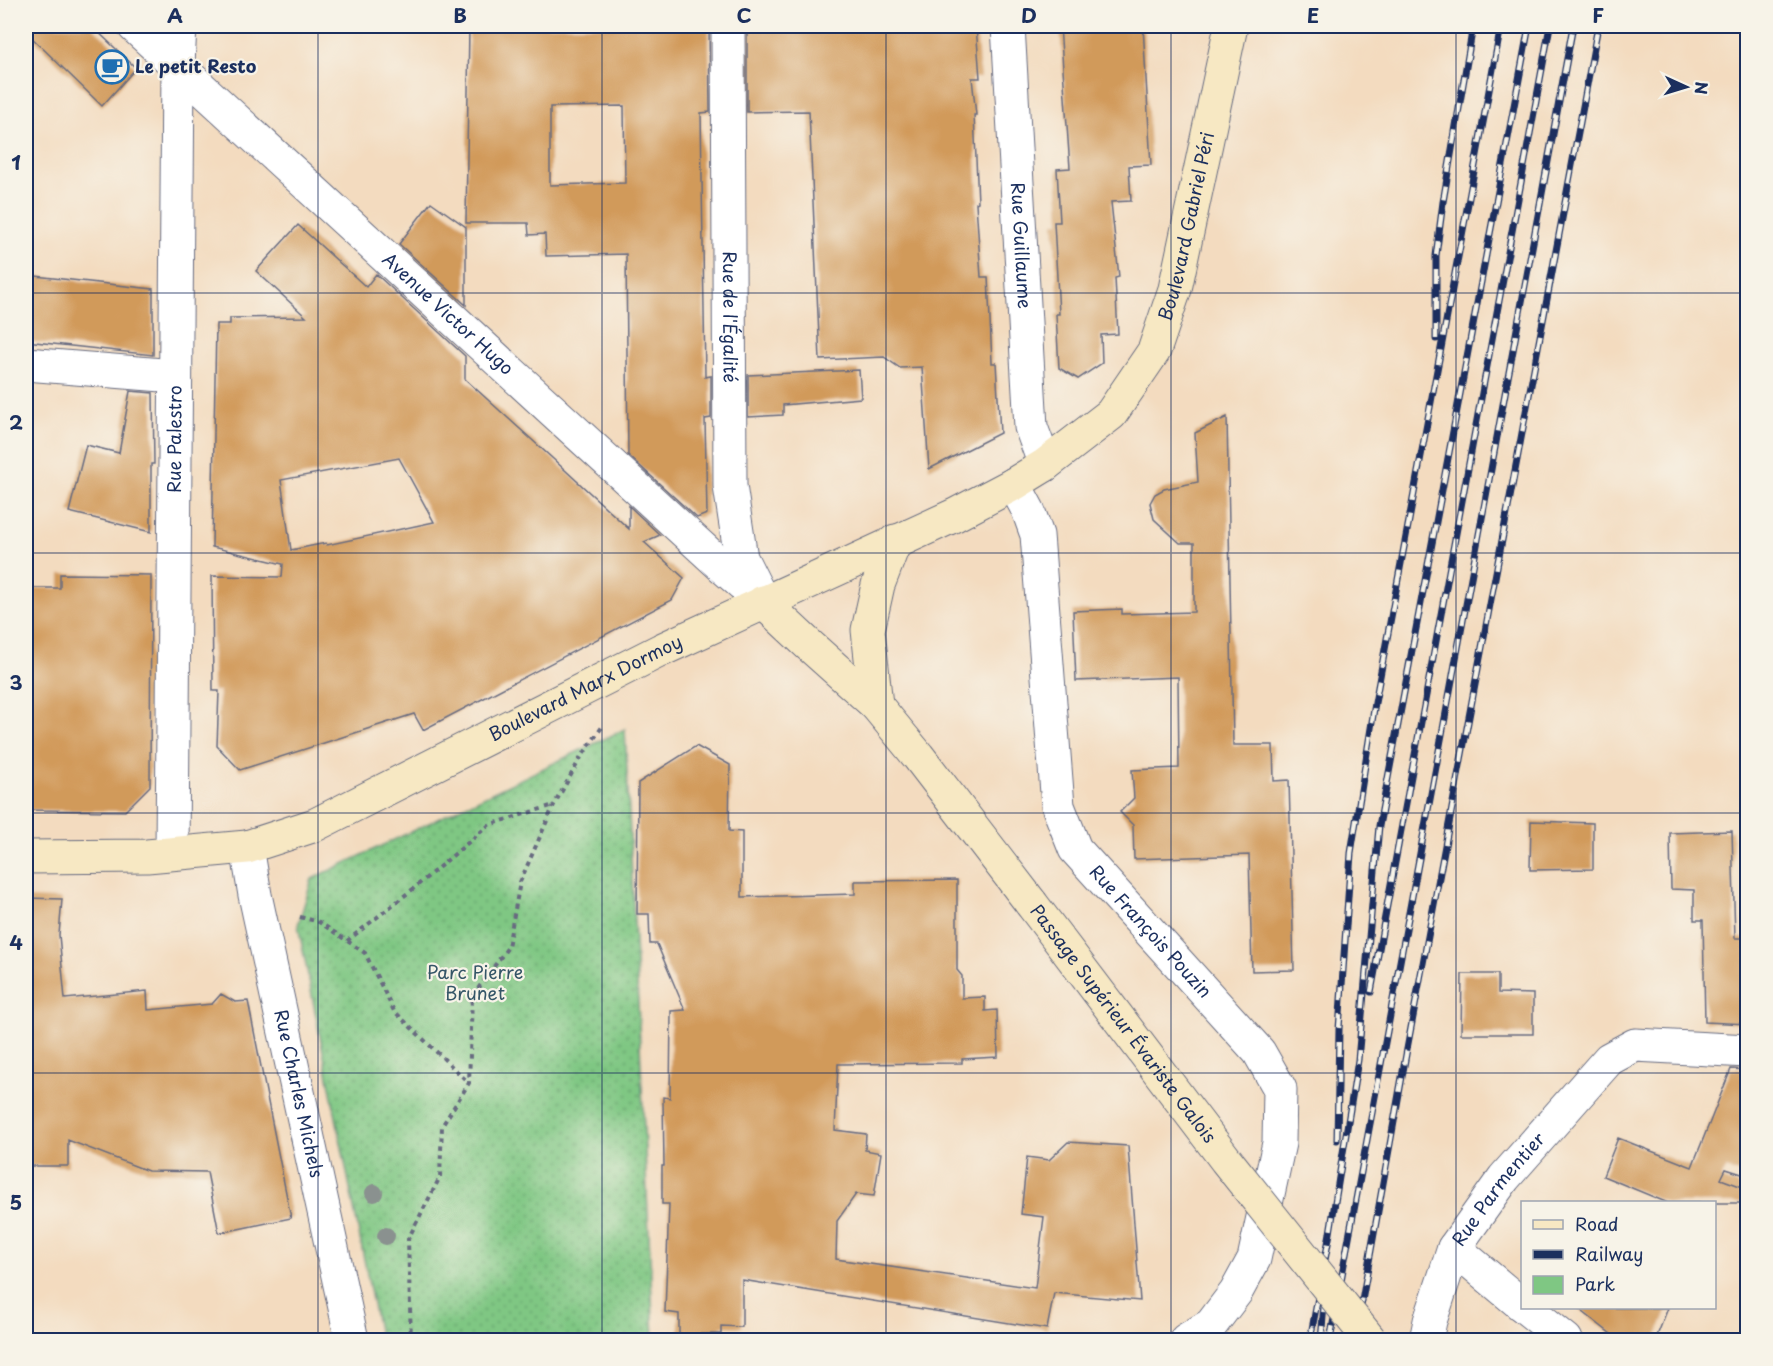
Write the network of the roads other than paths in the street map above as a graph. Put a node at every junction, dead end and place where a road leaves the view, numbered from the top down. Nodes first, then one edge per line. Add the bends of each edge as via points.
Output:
1 (134, 26) edge
2 (180, 26) edge
3 (728, 26) edge
4 (1008, 26) edge
5 (1231, 26) edge
6 (177, 65) junction
7 (26, 364) edge
8 (175, 376) junction
9 (1111, 414) joint
10 (1045, 465) junction
11 (1014, 484) junction
12 (895, 542) junction
13 (763, 602) junction
14 (876, 705) junction
15 (247, 847) junction
16 (172, 853) junction
17 (26, 857) edge
18 (1748, 1051) edge
19 (1454, 1248) junction
20 (1521, 1304) edge
21 (1528, 1309) edge
22 (352, 1341) edge
23 (1186, 1341) edge
24 (1370, 1341) edge
25 (1426, 1341) edge
26 (1566, 1341) edge

1 - 6 street, Avenue Victor Hugo
2 - 6 street, Rue Palestro
3 - 13 street, Rue de l'Égalité via 730,486 741,558
4 - 10 street, Rue Guillaume via 1031,427
5 - 9 main road, Boulevard Gabriel Péri via 1175,289 1154,351
6 - 8 street, Rue Palestro
6 - 13 street, Avenue Victor Hugo
7 - 8 street
8 - 16 street, Rue Palestro
9 - 10 main road, Boulevard Marx Dormoy
10 - 11 main road, Boulevard Marx Dormoy
11 - 12 main road, Boulevard Marx Dormoy
11 - 23 street, Rue François Pouzin via 1037,535 1058,806 1075,849 1259,1052 1280,1089 1280,1143 1254,1259 1236,1292 1211,1324
12 - 13 main road, Boulevard Marx Dormoy
12 - 14 main road via 878,585 868,630
13 - 14 main road, Passage Supérieur Évariste Galois
13 - 15 main road, Boulevard Marx Dormoy via 315,825
14 - 24 main road, Passage Supérieur Évariste Galois, bridge
15 - 16 main road, Boulevard Marx Dormoy
15 - 22 street, Rue Charles Michels
16 - 17 main road, Boulevard Marx Dormoy
18 - 19 street, Rue Parmentier via 1635,1045 1609,1059 1504,1178
19 - 20 street
19 - 25 street, Rue Parmentier
21 - 26 street

